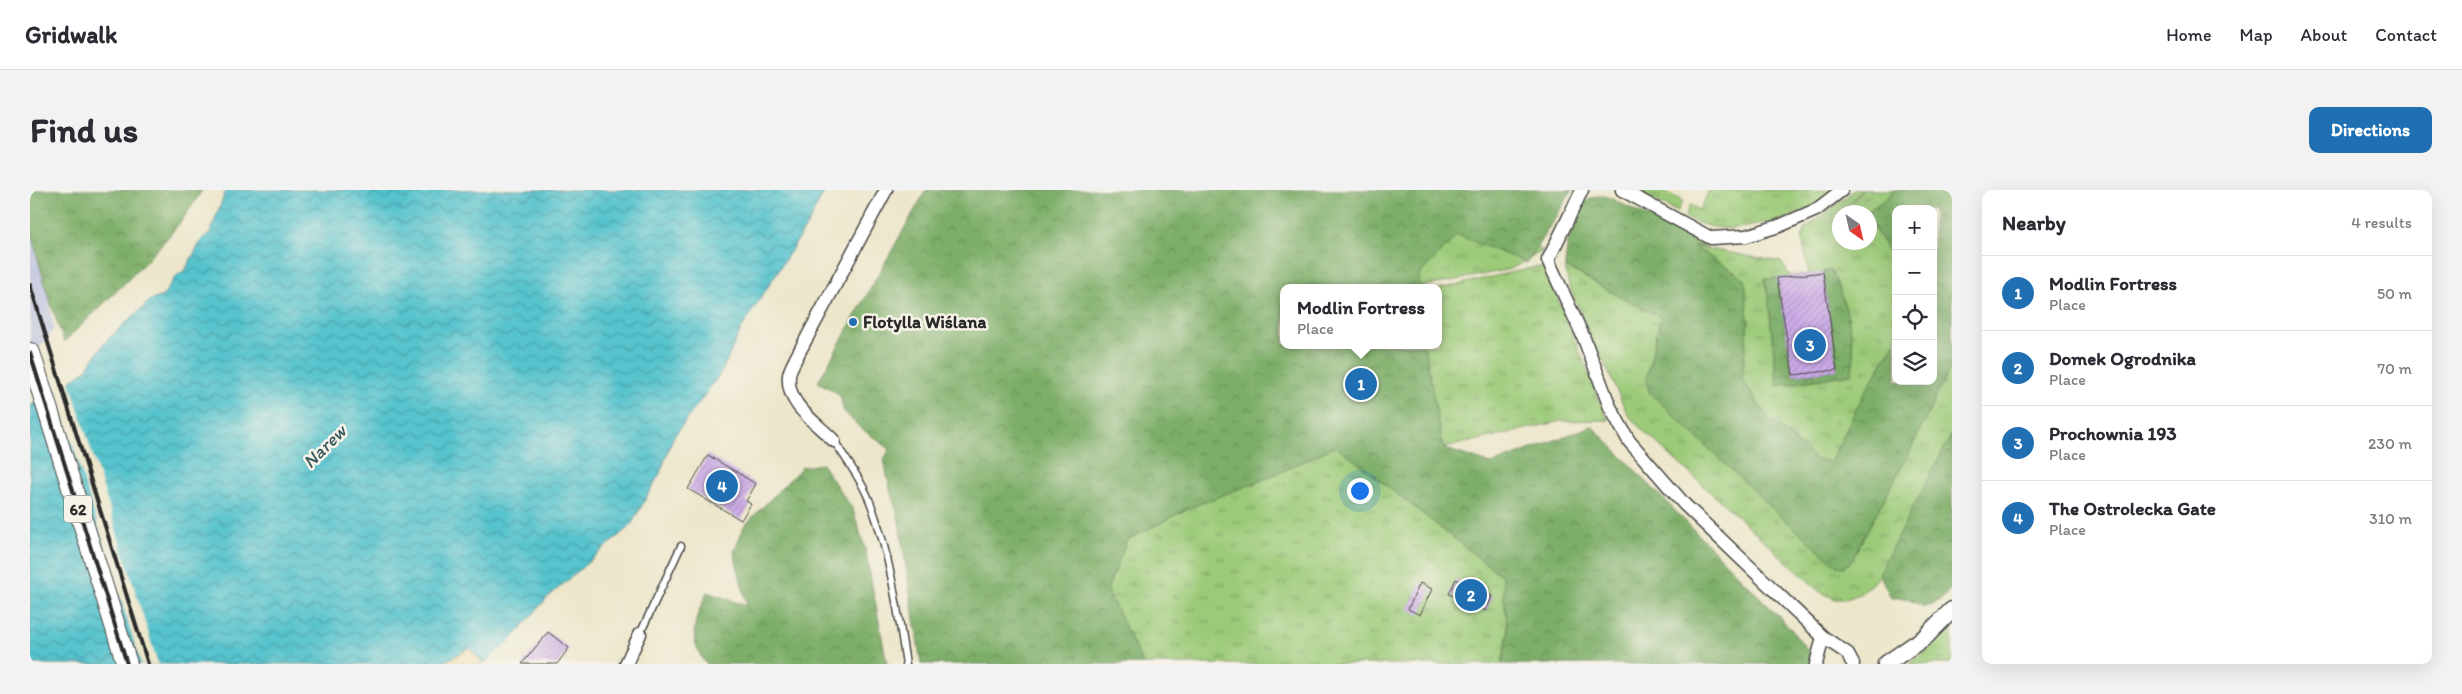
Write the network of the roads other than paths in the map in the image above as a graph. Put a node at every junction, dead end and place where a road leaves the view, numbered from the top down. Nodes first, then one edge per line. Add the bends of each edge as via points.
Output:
1 (886, 190) edge
2 (1582, 190) edge
3 (1622, 190) edge
4 (1842, 190) edge
5 (30, 353) edge
6 (834, 441) joint
7 (681, 546) dead end
8 (1952, 610) edge
9 (640, 634) joint
10 (1823, 637) junction
11 (127, 664) edge
12 (626, 664) edge
13 (906, 664) edge
14 (1816, 664) edge
15 (1854, 664) edge
16 (1886, 664) edge

1 - 6 street via 789,376 792,394 802,411
2 - 10 street via 1548,260 1583,336 1610,408 1629,441 1685,505
3 - 4 street via 1711,238 1746,236 1779,226 1816,210
5 - 11 main road, 62
6 - 13 lane via 873,509 888,562
7 - 9 lane
8 - 16 street via 1925,637
9 - 12 street
10 - 14 street
10 - 15 street via 1847,653

